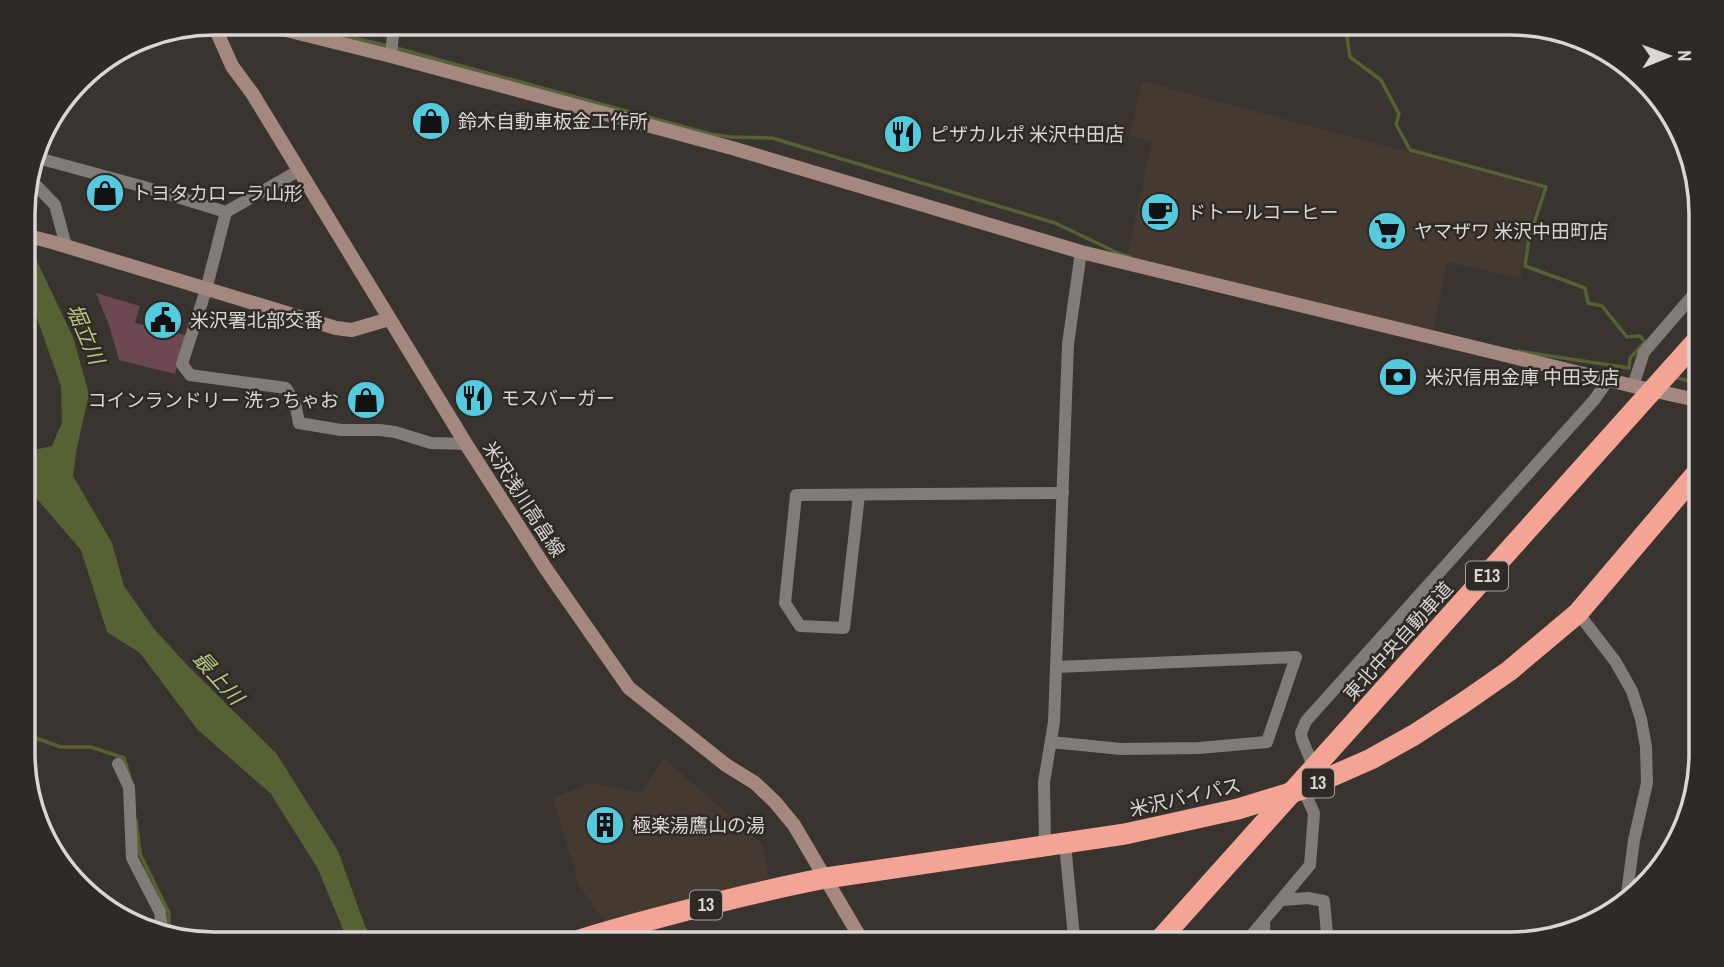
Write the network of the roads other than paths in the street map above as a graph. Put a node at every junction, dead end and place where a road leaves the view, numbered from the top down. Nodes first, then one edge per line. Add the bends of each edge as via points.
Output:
1 (218, 35) edge
2 (306, 35) edge
3 (393, 35) edge
4 (391, 56) junction
5 (44, 160) edge
6 (298, 171) junction
7 (38, 187) edge
8 (226, 212) junction
9 (35, 238) edge
10 (66, 246) junction
11 (1081, 252) junction
12 (206, 289) junction
13 (1689, 300) edge
14 (389, 319) junction
15 (1689, 358) edge
16 (1608, 380) junction
17 (1639, 401) junction
18 (1689, 401) edge
19 (466, 444) junction
20 (1689, 484) edge
21 (1063, 493) junction
22 (859, 495) junction
23 (1578, 612) junction
24 (1057, 667) junction
25 (1051, 742) junction
26 (118, 764) dead end
27 (1311, 785) junction
28 (1268, 827) junction
29 (1055, 845) junction
30 (826, 878) junction
31 (1628, 887) edge
32 (1282, 900) junction
33 (1264, 921) junction
34 (161, 924) edge
35 (610, 932) edge
36 (857, 932) edge
37 (1073, 932) edge
38 (1167, 932) edge
39 (1180, 932) edge
40 (1254, 932) edge
41 (1264, 932) edge
42 (1327, 932) edge

1 - 6 street, 米沢浅川高畠線 via 232,66
2 - 4 street
3 - 4 street
4 - 11 street via 732,148
5 - 8 street
6 - 8 street
6 - 14 street, 米沢浅川高畠線
7 - 10 street via 55,205
8 - 12 street
9 - 10 street
10 - 12 street
11 - 16 street
11 - 21 street via 1068,344
12 - 14 street via 336,328 352,330
12 - 19 street via 182,364 190,375 286,388 299,423
13 - 17 street via 1644,352
14 - 19 street, 米沢浅川高畠線
15 - 17 highway, 東北中央自動車道 / E13
16 - 17 street
16 - 27 street via 1306,721 1301,733
17 - 18 street
17 - 28 highway, 東北中央自動車道 / E13
19 - 30 street, 米沢浅川高畠線 via 545,569 629,688 766,793 794,825
20 - 23 highway, 米沢バイパス / 13
21 - 22 street
21 - 24 street
22 - 22 street via 796,495 785,603 800,626 844,628
23 - 27 highway, 米沢バイパス / 13 via 1463,704 1371,759
23 - 31 street via 1615,661 1642,719 1647,783
24 - 25 street
24 - 25 street via 1296,657 1267,741 1121,749
25 - 29 street via 1044,782 1044,830
26 - 34 street via 129,787 132,858 160,912
27 - 29 highway, 米沢バイパス / 13 via 1238,809
27 - 32 street via 1310,865
28 - 38 highway, 東北中央自動車道 / E13
28 - 39 highway, 東北中央自動車道 / E13
29 - 30 highway, 米沢バイパス / 13
29 - 37 street
30 - 35 highway, 米沢バイパス / 13
30 - 36 street, 米沢浅川高畠線
32 - 33 street
32 - 42 street via 1324,901
33 - 40 street
33 - 41 street

